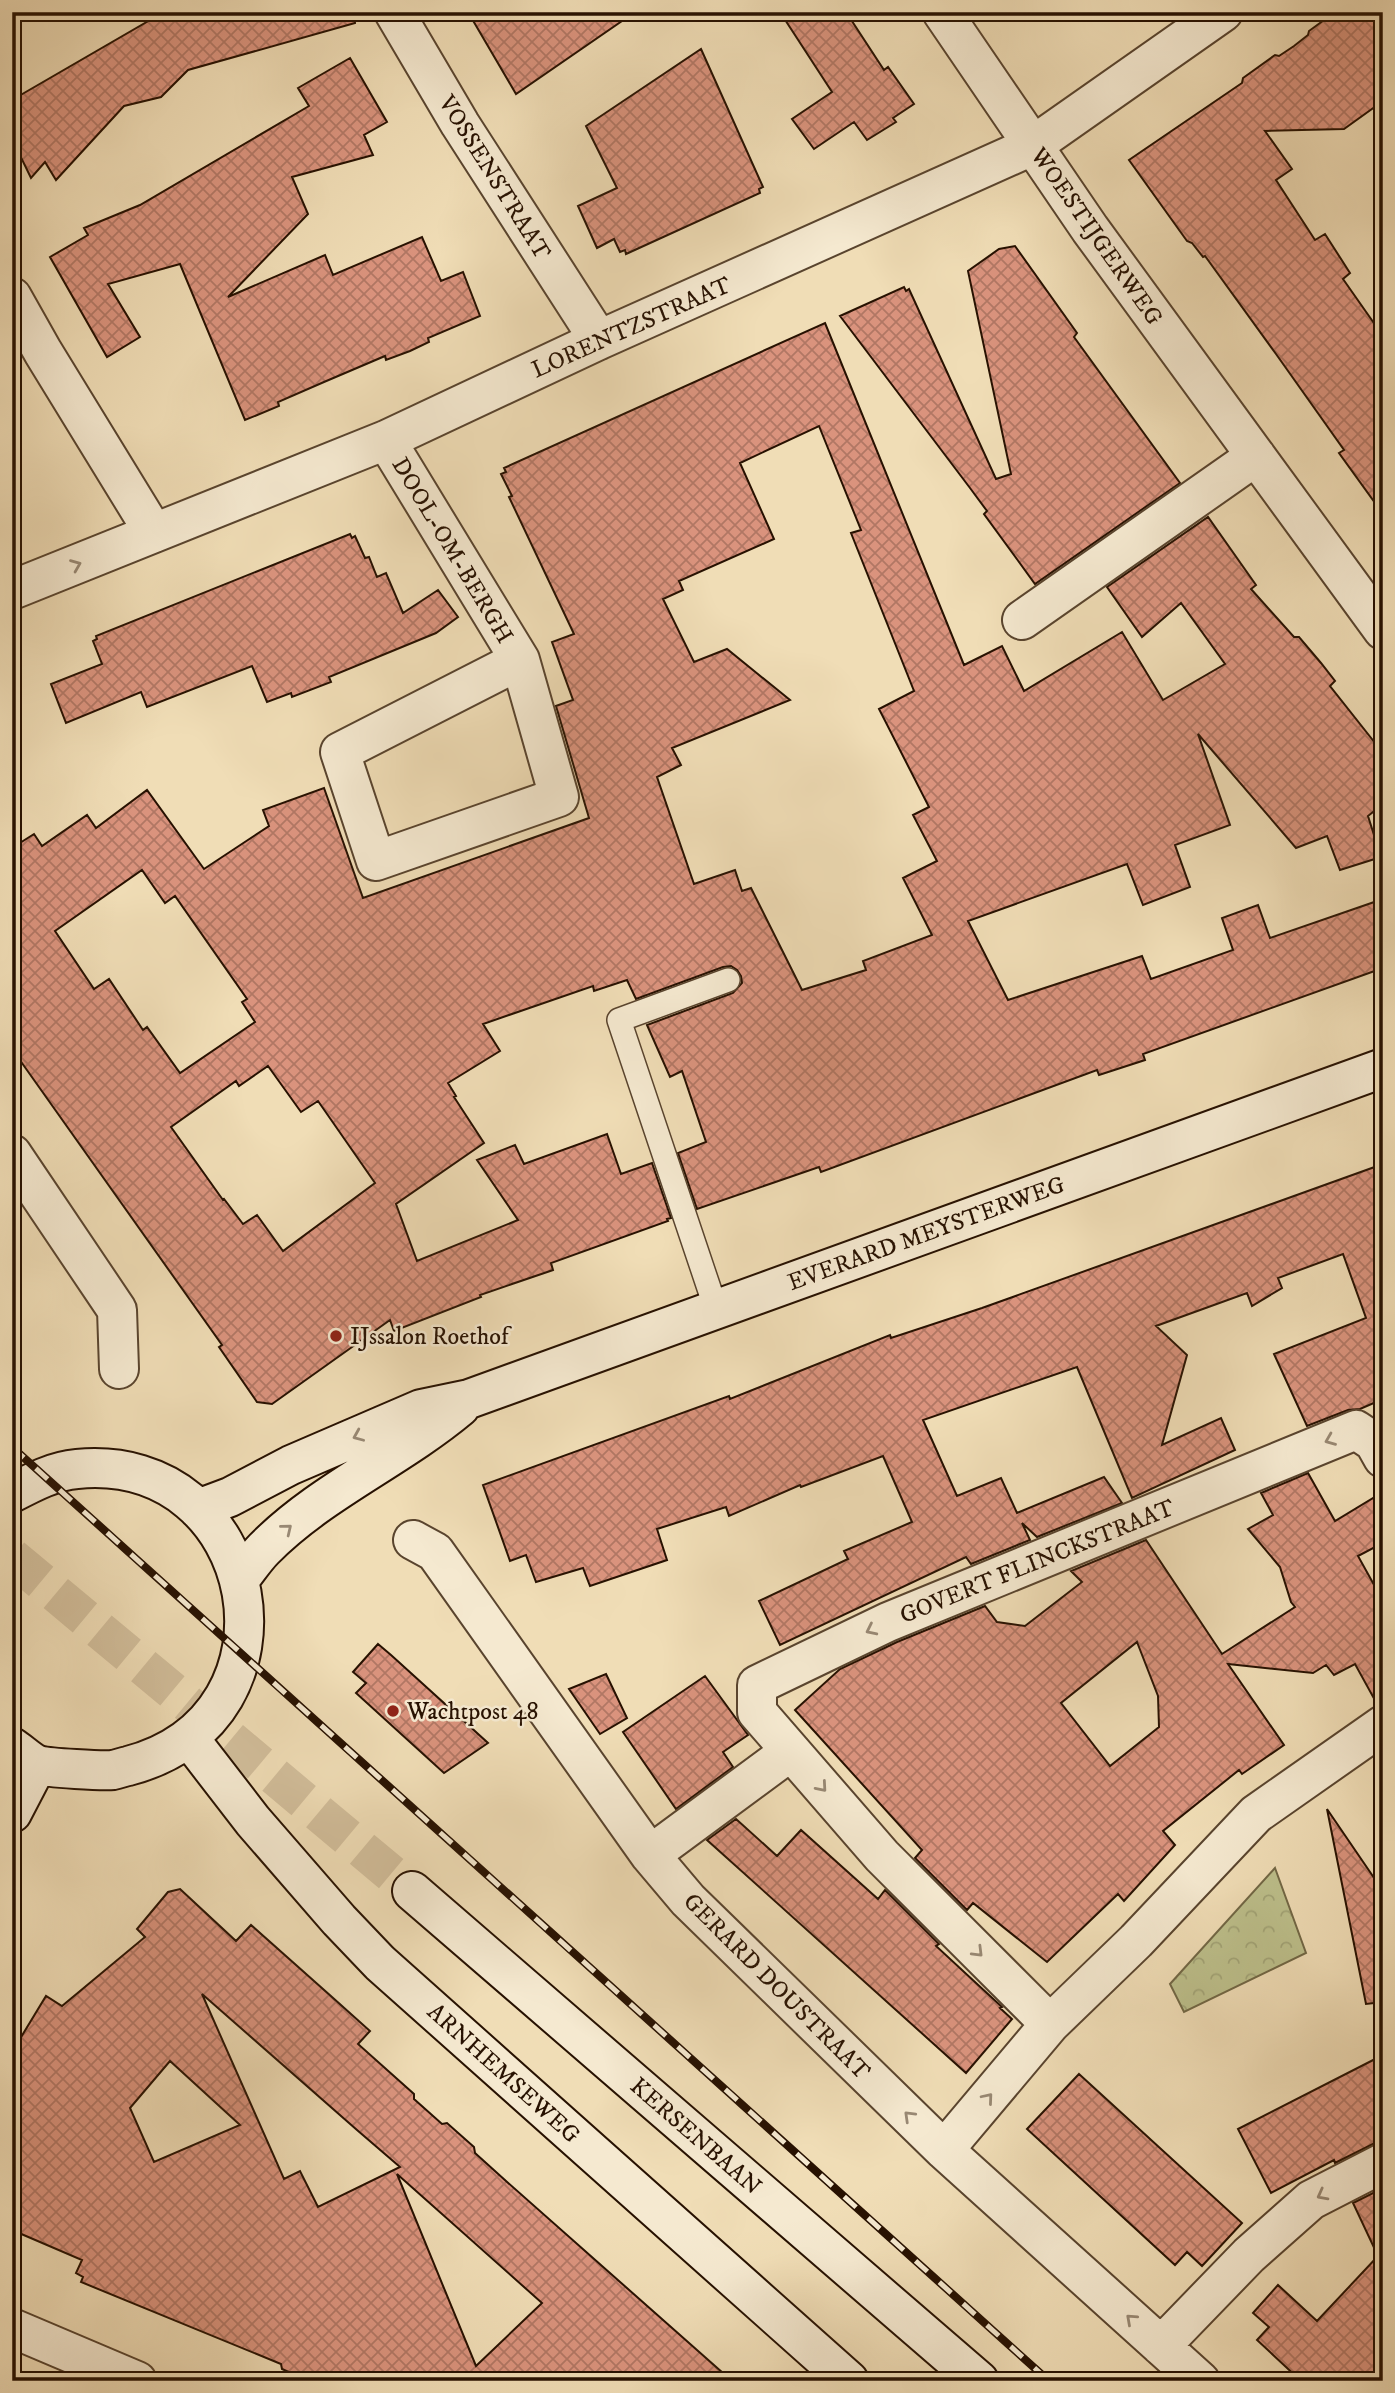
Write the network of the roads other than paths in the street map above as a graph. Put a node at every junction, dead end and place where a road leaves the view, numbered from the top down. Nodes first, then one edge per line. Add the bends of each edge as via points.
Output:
1 (394, 12) edge
2 (942, 12) edge
3 (1223, 12) edge
4 (1032, 146) junction
5 (12, 297) edge
6 (598, 340) junction
7 (386, 440) junction
8 (1256, 456) junction
9 (154, 533) junction
10 (12, 590) edge
11 (1022, 620) dead end
12 (1383, 630) edge
13 (520, 660) junction
14 (728, 980) dead end
15 (1383, 1068) edge
16 (12, 1154) edge
17 (716, 1309) junction
18 (119, 1369) dead end
19 (469, 1399) junction
20 (1383, 1458) edge
21 (12, 1493) edge
22 (198, 1509) junction
23 (413, 1540) dead end
24 (240, 1579) junction
25 (1383, 1725) edge
26 (189, 1738) junction
27 (791, 1751) junction
28 (25, 1756) edge
29 (12, 1813) edge
30 (650, 1855) junction
31 (412, 1891) tunnel mouth
32 (1050, 2024) junction
33 (944, 2150) junction
34 (1383, 2163) edge
35 (12, 2328) edge
36 (1161, 2346) junction
37 (137, 2381) edge
38 (849, 2381) edge
39 (979, 2381) edge
40 (1200, 2381) edge

1 - 6 street, VOSSENSTRAAT
2 - 4 street, WOESTIJGERWEG
3 - 4 street, LORENTZSTRAAT
4 - 6 street, LORENTZSTRAAT
4 - 8 street, WOESTIJGERWEG
5 - 9 street
6 - 7 street, LORENTZSTRAAT
7 - 9 street, LORENTZSTRAAT
7 - 13 street, DOOL-OM-BERGH
8 - 11 street
8 - 12 street, WOESTIJGERWEG
10 -> 9 street, LORENTZSTRAAT
13 - 13 street, DOOL-OM-BERGH via 340,752 376,861 559,797
14 - 17 lane via 619,1020
15 - 17 street, EVERARD MEYSTERWEG
16 - 18 street via 117,1310
17 - 19 street, EVERARD MEYSTERWEG
19 -> 22 street, EVERARD MEYSTERWEG via 421,1409
24 -> 19 street, EVERARD MEYSTERWEG via 286,1529 434,1429
20 -> 27 street, GOVERT FLINCKSTRAAT via 1374,1442 1356,1430 888,1622 757,1685 757,1712
21 - 22 street via 44,1477 76,1469 109,1469 171,1489
22 - 24 street via 223,1541
23 - 30 street, GERARD DOUSTRAAT via 435,1552
24 - 26 street via 246,1617 242,1655 231,1686 213,1714
25 - 32 street via 1256,1814
26 - 28 street via 153,1759 113,1770
26 - 38 street, ARNHEMSEWEG via 253,1821 380,1963
27 - 30 street
27 -> 32 street, GOVERT FLINCKSTRAAT via 882,1856
28 - 29 street
33 -> 30 street, GERARD DOUSTRAAT via 688,1900
31 - 39 street, KERSENBAAN
33 -> 32 street
36 -> 33 street, GERARD DOUSTRAAT
34 -> 36 street via 1311,2200 1249,2255
35 - 37 street
36 - 40 street, GERARD DOUSTRAAT

